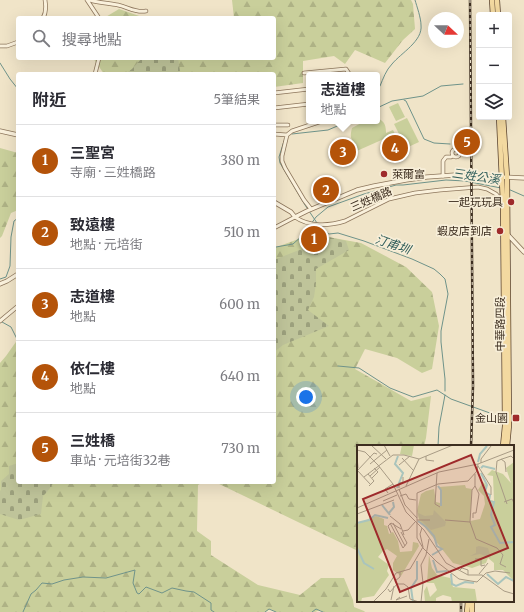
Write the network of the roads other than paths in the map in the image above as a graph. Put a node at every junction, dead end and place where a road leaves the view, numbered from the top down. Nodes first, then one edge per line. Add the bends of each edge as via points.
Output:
1 (45, 0) edge
2 (87, 0) edge
3 (90, 0) edge
4 (492, 0) edge
5 (497, 0) edge
6 (96, 1) junction
7 (90, 6) junction
8 (146, 11) dead end
9 (493, 12) edge
10 (498, 12) edge
11 (44, 16) edge
12 (98, 16) edge
13 (16, 43) edge
14 (0, 46) edge
15 (98, 60) edge
16 (96, 72) edge
17 (321, 72) edge
18 (348, 72) edge
19 (306, 90) edge
20 (276, 93) edge
21 (306, 104) edge
22 (276, 108) edge
23 (499, 120) edge
24 (503, 120) edge
25 (313, 124) edge
26 (276, 125) edge
27 (288, 125) dead end
28 (0, 131) edge
29 (16, 134) edge
30 (276, 134) edge
31 (287, 134) junction
32 (453, 156) dead end
33 (443, 176) junction
34 (505, 177) junction
35 (524, 178) edge
36 (505, 201) junction
37 (276, 203) edge
38 (311, 209) junction
39 (295, 217) junction
40 (276, 227) edge
41 (503, 234) junction
42 (508, 234) junction
43 (524, 252) edge
44 (16, 275) edge
45 (0, 284) edge
46 (16, 308) edge
47 (0, 321) edge
48 (505, 445) edge
49 (468, 602) edge
50 (467, 612) edge

1 - 11 street
2 - 7 street
3 - 6 street
4 - 9 main road
5 - 10 main road
6 - 7 street
6 - 8 street
7 - 12 street
13 - 14 street
15 - 16 street
17 - 18 street via 346,69
19 - 20 street
21 - 22 street
23 - 34 main road
24 - 34 main road
25 - 31 street
26 - 27 street
28 - 29 street
30 - 31 street
31 - 38 street via 282,161
32 - 33 street via 446,157 443,161
33 - 34 street
33 - 38 street via 369,187
34 - 35 street
34 - 36 main road
36 - 39 street, 三姓橋路 via 496,194 478,187 440,190 389,199 340,223 314,224
36 - 41 main road, 中華路四段
36 - 42 main road, 中華路四段
37 - 39 street
38 - 39 street
39 - 40 street
41 - 42 street
41 - 48 main road, 中華路四段
42 - 43 street
42 - 48 main road, 中華路四段 via 509,425
44 - 45 street
46 - 47 street
49 - 50 main road

